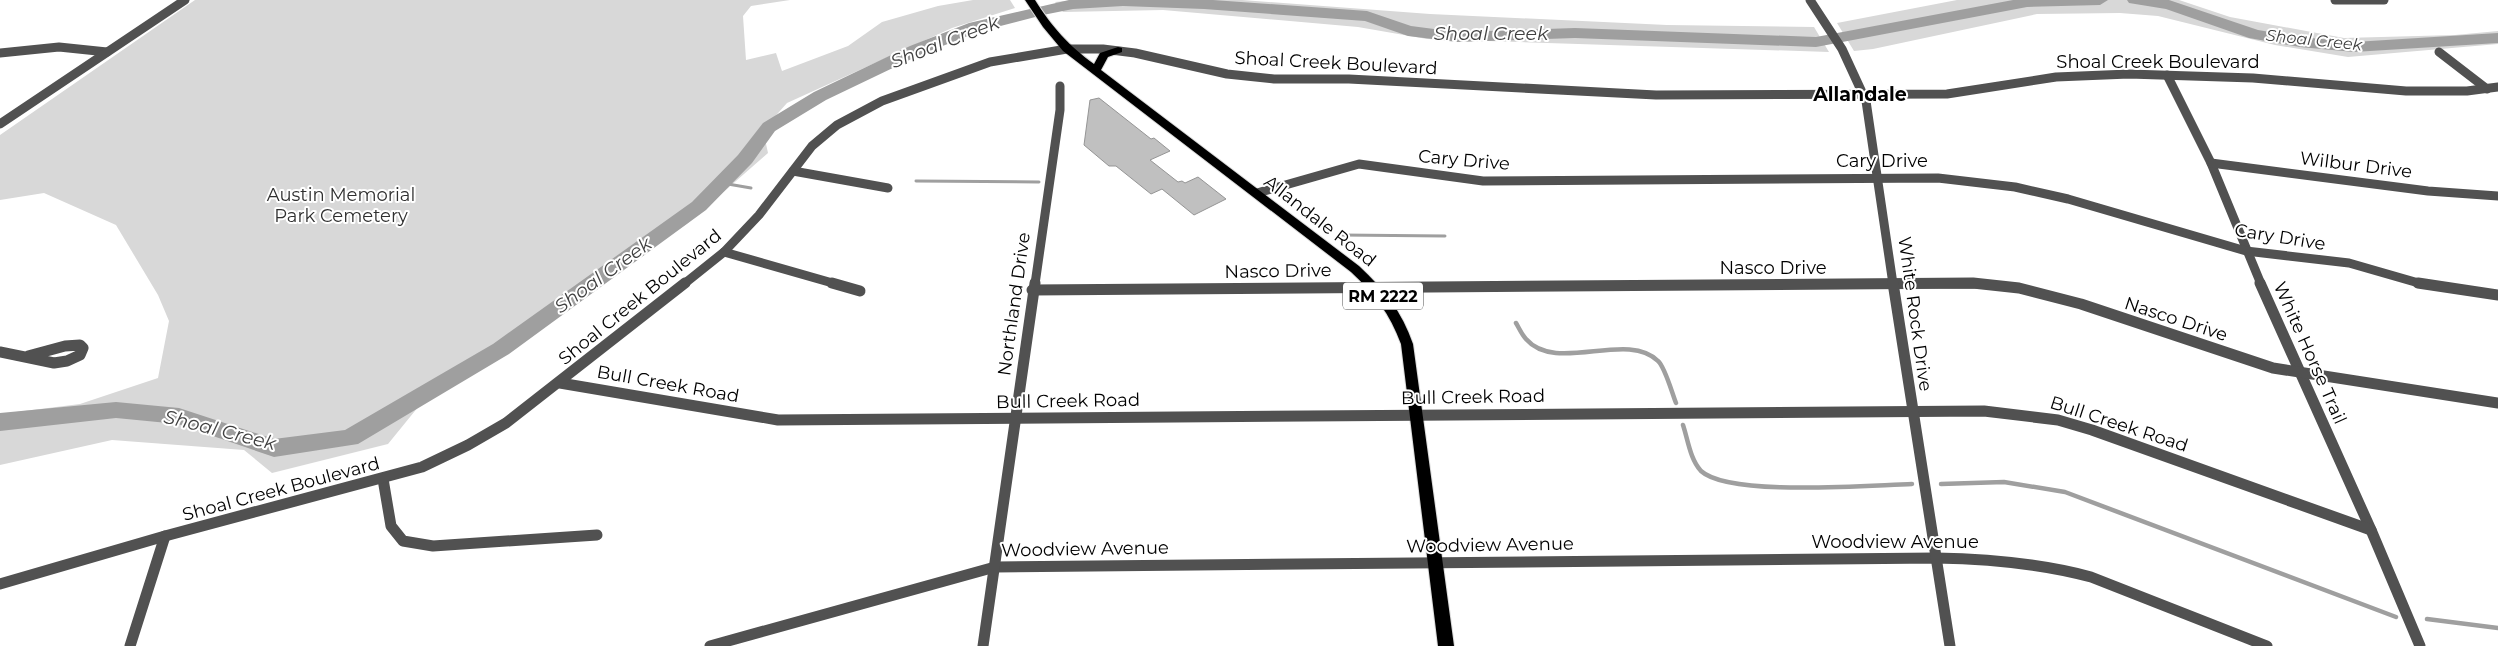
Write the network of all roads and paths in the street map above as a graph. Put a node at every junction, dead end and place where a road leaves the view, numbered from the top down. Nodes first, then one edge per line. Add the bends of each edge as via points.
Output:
1 (185, 0) edge
2 (1810, 0) edge
3 (2334, 0) edge
4 (2384, 0) edge
5 (1030, 1) edge
6 (1067, 49) junction
7 (1118, 50) junction
8 (107, 52) junction
9 (2439, 52) dead end
10 (0, 54) edge
11 (1095, 71) junction
12 (2167, 75) junction
13 (1060, 86) dead end
14 (2498, 87) edge
15 (2487, 89) junction
16 (1864, 95) junction
17 (0, 124) edge
18 (2210, 163) junction
19 (793, 171) junction
20 (1877, 176) junction
21 (888, 188) dead end
22 (1257, 193) junction
23 (2498, 196) edge
24 (2246, 250) junction
25 (724, 252) junction
26 (1893, 284) junction
27 (1374, 287) junction
28 (1032, 290) junction
29 (860, 291) dead end
30 (2498, 295) edge
31 (0, 352) edge
32 (28, 356) dead end
33 (2302, 374) junction
34 (560, 383) junction
35 (2498, 403) edge
36 (1911, 410) junction
37 (1415, 414) junction
38 (1017, 419) junction
39 (383, 479) junction
40 (2371, 530) junction
41 (597, 535) dead end
42 (165, 536) junction
43 (1936, 558) junction
44 (1434, 564) junction
45 (995, 567) junction
46 (0, 584) edge
47 (130, 646) edge
48 (710, 646) edge
49 (983, 646) edge
50 (1446, 646) edge
51 (1950, 646) edge
52 (2267, 646) edge
53 (2420, 646) edge

1 - 8 street
2 - 16 street, White Rock Drive via 1842,49
3 - 4 street
5 - 6 main road, RM 2222
6 - 7 street, Shoal Creek Boulevard
6 - 11 main road, Allandale Road / RM 2222
6 - 19 street, Shoal Creek Boulevard via 973,67 882,101 837,125 812,146
7 - 11 main road via 1104,55
7 - 16 street, Shoal Creek Boulevard via 1227,74 1274,79 1349,79 1656,95
8 - 10 street via 59,47
8 - 17 street
9 - 15 street
11 - 22 main road, Allandale Road / RM 2222
12 - 15 street, Shoal Creek Boulevard via 2253,78 2413,92
12 - 16 street, Shoal Creek Boulevard via 2081,76 2026,81 1970,92
12 - 18 street, White Horse Trail
13 - 28 street, Northland Drive via 1060,110
14 - 15 street, Shoal Creek Boulevard
16 - 20 street, White Rock Drive
18 - 23 street, Wilbur Drive via 2428,191
18 - 24 street, White Horse Trail
19 - 21 street
19 - 25 street, Shoal Creek Boulevard via 759,216
20 - 22 street, Cary Drive via 1483,181 1359,164
20 - 24 street, Cary Drive via 1938,178 2015,187 2068,198
20 - 26 street, White Rock Drive
22 - 27 main road, Allandale Road / RM 2222
24 - 30 street, Cary Drive via 2349,263 2428,286
24 - 33 street, White Horse Trail
25 - 29 street
25 - 34 street, Shoal Creek Boulevard
26 - 27 street, Nasco Drive
26 - 33 street, Nasco Drive via 1973,283 2019,288 2080,304 2273,368
26 - 36 street, White Rock Drive
27 - 28 street, Nasco Drive
27 - 37 main road, Allandale Road / RM 2222 via 1392,306 1401,325 1407,344
28 - 38 street, Northland Drive
31 - 32 street
33 - 35 street, Nasco Drive
33 - 40 street, White Horse Trail
34 - 38 street, Bull Creek Road via 778,420
34 - 39 street, Shoal Creek Boulevard via 468,445 422,467
36 - 37 street, Bull Creek Road
36 - 40 street, Bull Creek Road via 1984,411 2058,420
36 - 43 street, White Rock Drive
37 - 38 street, Bull Creek Road
37 - 44 main road, Allandale Road / RM 2222
38 - 45 street, Northland Drive
39 - 41 street via 391,526 403,541 433,546
39 - 42 street, Shoal Creek Boulevard
40 - 53 street, White Horse Trail
42 - 46 street, Shoal Creek Boulevard
42 - 47 street
43 - 44 street, Woodview Avenue
43 - 51 street, White Rock Drive
43 - 52 street, Woodview Avenue via 2003,559 2062,568
44 - 45 street, Woodview Avenue
44 - 50 main road, Allandale Road / RM 2222
45 - 48 street, Woodview Avenue
45 - 49 street, Northland Drive

